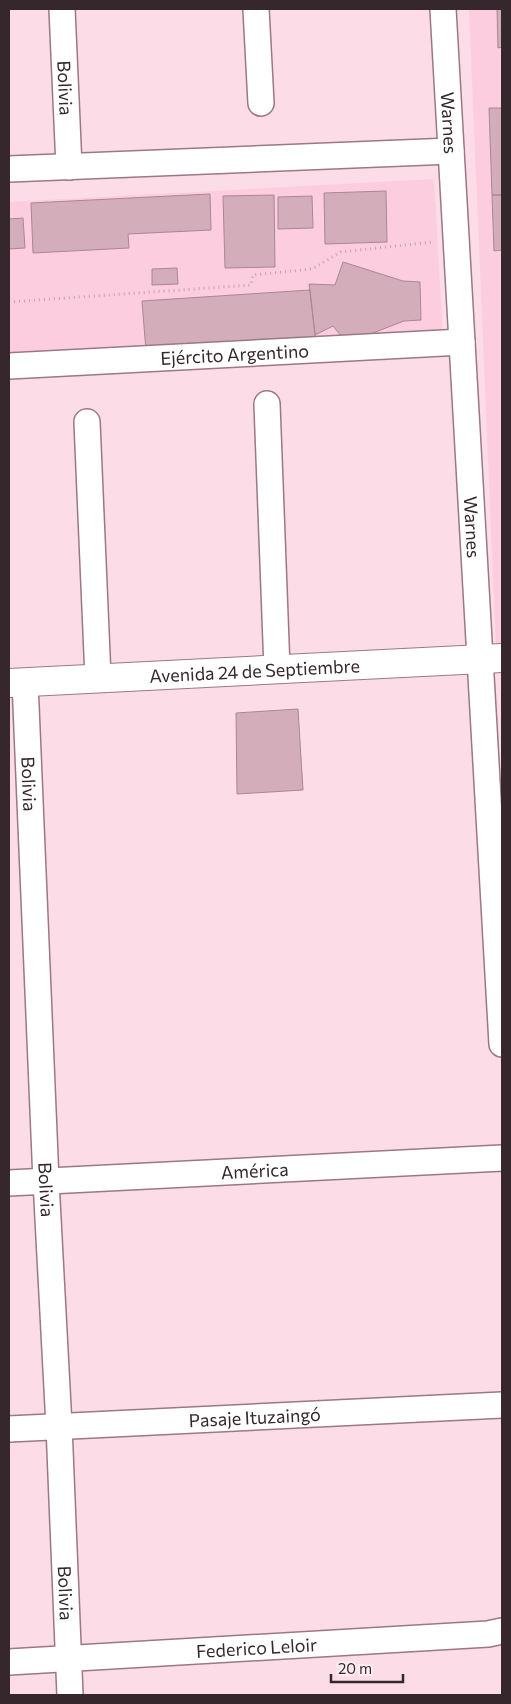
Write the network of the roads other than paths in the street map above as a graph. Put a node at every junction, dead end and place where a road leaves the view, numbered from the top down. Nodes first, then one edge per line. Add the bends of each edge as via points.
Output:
1 (62, 9) edge
2 (256, 9) edge
3 (443, 9) edge
4 (262, 103) dead end
5 (451, 151) junction
6 (69, 167) junction
7 (9, 169) edge
8 (462, 342) junction
9 (9, 366) edge
10 (267, 404) dead end
11 (87, 422) dead end
12 (491, 659) edge
13 (277, 670) junction
14 (98, 678) junction
15 (17, 682) edge
16 (502, 1044) edge
17 (502, 1158) edge
18 (46, 1181) junction
19 (9, 1183) edge
20 (502, 1405) edge
21 (59, 1426) junction
22 (9, 1428) edge
23 (502, 1631) edge
24 (68, 1657) junction
25 (9, 1662) edge
26 (70, 1695) edge

1 - 6 street, Bolivia
2 - 4 street
3 - 5 street, Warnes
5 - 6 street
5 - 8 street, Warnes
6 - 7 street
8 - 9 street, Ejército Argentino
8 - 12 street, Warnes
10 - 13 street
11 - 14 street
12 - 13 main road, Avenida 24 de Septiembre
12 - 16 street, Warnes
13 - 14 main road, Avenida 24 de Septiembre
14 - 15 main road, Avenida 24 de Septiembre
15 - 18 street, Bolivia
17 - 18 street, América
18 - 19 street, América
18 - 21 street, Bolivia
20 - 21 street, Pasaje Ituzaingó
21 - 22 street, Pasaje Ituzaingó
21 - 24 street, Bolivia
23 - 24 street, Federico Leloir
24 - 25 street, Federico Leloir
24 - 26 street, Bolivia

